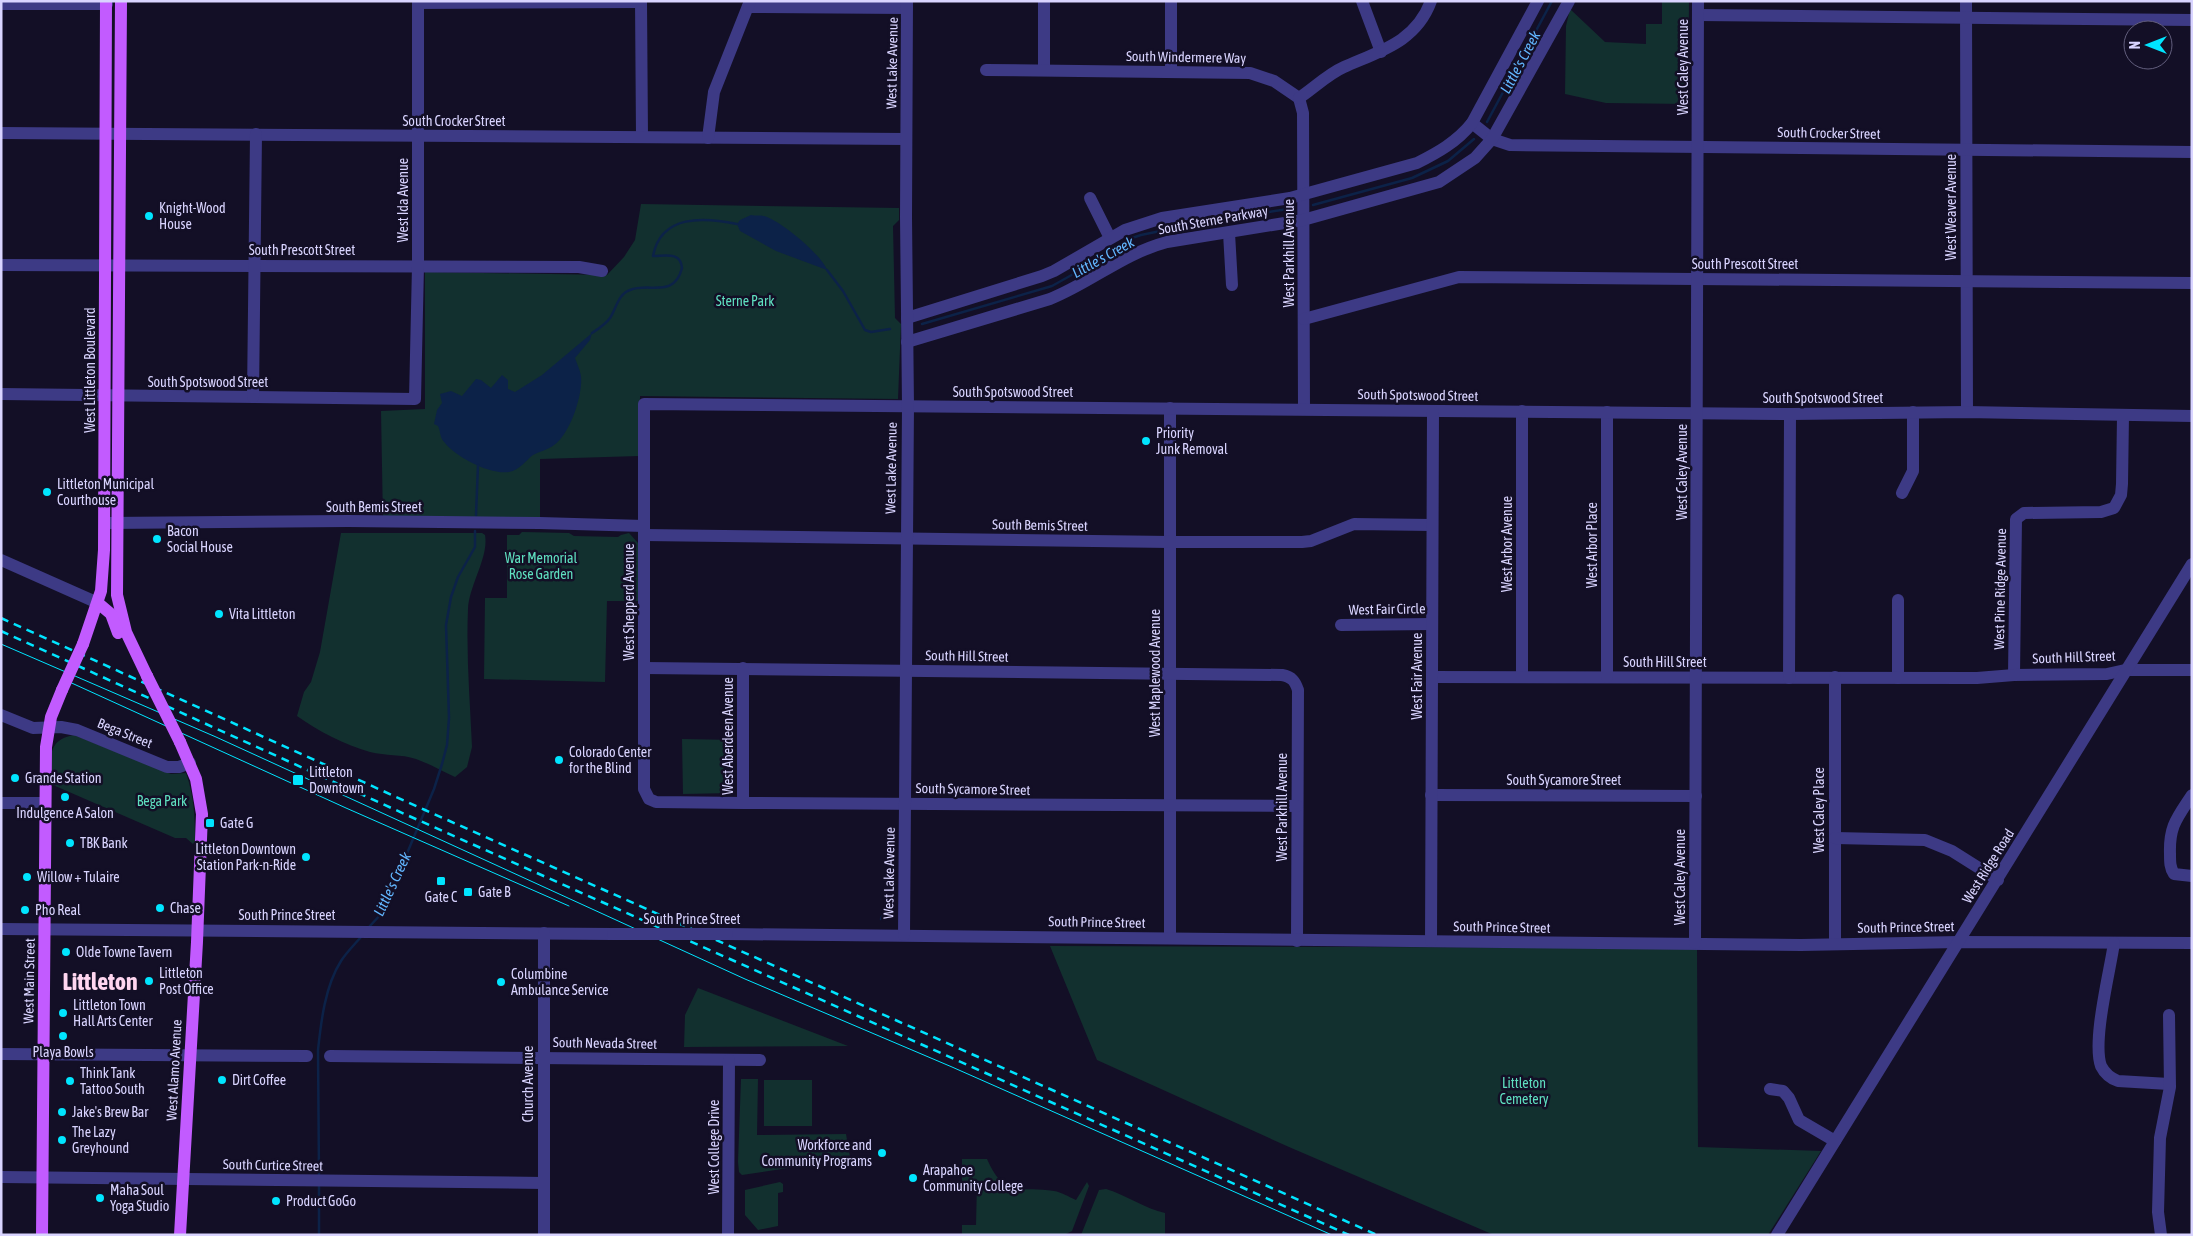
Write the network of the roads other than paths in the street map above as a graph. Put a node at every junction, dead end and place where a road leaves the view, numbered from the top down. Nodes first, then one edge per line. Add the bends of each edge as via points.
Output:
1 (121, 1) edge
2 (1044, 1) edge
3 (1170, 1) edge
4 (1362, 1) edge
5 (1431, 1) edge
6 (1538, 1) edge
7 (1569, 1) edge
8 (1698, 1) edge
9 (1966, 1) edge
10 (418, 2) edge
11 (641, 2) edge
12 (106, 3) edge
13 (1, 4) edge
14 (749, 4) edge
15 (907, 4) edge
16 (1698, 15) junction
17 (1966, 18) junction
18 (2192, 20) edge
19 (1381, 52) junction
20 (986, 70) dead end
21 (1044, 70) junction
22 (1170, 72) junction
23 (1299, 98) junction
24 (1472, 123) junction
25 (1, 133) edge
26 (106, 133) junction
27 (120, 133) junction
28 (256, 134) junction
29 (419, 136) junction
30 (642, 138) junction
31 (708, 138) junction
32 (906, 139) junction
33 (1492, 139) junction
34 (1698, 147) junction
35 (1966, 149) junction
36 (2192, 152) edge
37 (1303, 194) junction
38 (1090, 198) dead end
39 (1303, 220) junction
40 (1229, 233) junction
41 (1110, 238) junction
42 (1, 265) edge
43 (255, 265) junction
44 (112, 266) junction
45 (418, 266) junction
46 (602, 271) dead end
47 (1698, 278) junction
48 (1966, 281) junction
49 (2192, 283) edge
50 (1232, 285) dead end
51 (906, 318) junction
52 (1304, 319) junction
53 (907, 342) junction
54 (1, 394) edge
55 (104, 395) junction
56 (118, 396) junction
57 (253, 397) junction
58 (415, 399) joint
59 (644, 404) joint
60 (908, 406) junction
61 (1170, 408) junction
62 (1304, 408) junction
63 (1433, 411) junction
64 (1522, 411) junction
65 (1607, 412) junction
66 (1697, 412) junction
67 (1913, 412) junction
68 (1967, 412) junction
69 (1790, 414) junction
70 (2122, 416) junction
71 (2192, 416) edge
72 (1902, 493) dead end
73 (111, 523) junction
74 (1432, 525) junction
75 (644, 531) junction
76 (905, 538) junction
77 (1170, 542) junction
78 (1, 560) edge
79 (2192, 564) edge
80 (1898, 600) dead end
81 (98, 603) junction
82 (124, 624) joint
83 (1341, 624) dead end
84 (1432, 624) junction
85 (134, 650) junction
86 (644, 668) junction
87 (743, 668) junction
88 (906, 670) junction
89 (2125, 670) junction
90 (2192, 670) edge
91 (1170, 674) junction
92 (2014, 675) junction
93 (1290, 677) joint
94 (1432, 677) junction
95 (1522, 677) junction
96 (1607, 678) junction
97 (1696, 678) junction
98 (1789, 678) junction
99 (1835, 678) junction
100 (1898, 678) junction
101 (1, 715) edge
102 (48, 728) junction
103 (190, 763) junction
104 (1431, 795) junction
105 (2192, 795) edge
106 (1696, 796) junction
107 (648, 799) joint
108 (1, 803) edge
109 (45, 803) junction
110 (742, 803) junction
111 (905, 803) junction
112 (1170, 806) junction
113 (1297, 806) junction
114 (1835, 838) junction
115 (2192, 876) edge
116 (1998, 880) junction
117 (1, 929) edge
118 (45, 930) junction
119 (198, 930) junction
120 (544, 933) junction
121 (904, 935) junction
122 (1170, 938) junction
123 (1297, 940) junction
124 (1431, 941) junction
125 (1959, 942) junction
126 (1695, 943) junction
127 (1835, 943) junction
128 (2114, 943) junction
129 (2192, 943) edge
130 (2169, 1015) dead end
131 (1, 1054) edge
132 (43, 1054) junction
133 (190, 1055) junction
134 (307, 1056) dead end
135 (330, 1056) dead end
136 (543, 1057) junction
137 (729, 1060) junction
138 (760, 1060) dead end
139 (2169, 1084) junction
140 (1770, 1089) dead end
141 (1835, 1142) junction
142 (1, 1177) edge
143 (42, 1177) junction
144 (183, 1178) junction
145 (544, 1183) junction
146 (42, 1235) edge
147 (180, 1235) edge
148 (544, 1235) edge
149 (728, 1235) edge
150 (1777, 1235) edge
151 (2161, 1235) edge

1 - 27 main road, West Littleton Boulevard
2 - 21 street
3 - 22 street
4 - 19 street
5 - 19 street via 1416,28
6 - 24 street, South Sterne Parkway
7 - 33 street, South Sterne Parkway
8 - 16 street, West Caley Avenue
9 - 17 street, West Weaver Avenue
10 - 11 street
10 - 29 street, West Ida Avenue
11 - 30 street
12 - 13 street
12 - 26 main road, West Littleton Boulevard
14 - 15 street
14 - 31 street via 714,92
15 - 32 street, West Lake Avenue
16 - 17 street
16 - 34 street, West Caley Avenue
17 - 18 street
17 - 35 street, West Weaver Avenue
19 - 23 street via 1343,67
20 - 21 street, South Windermere Way
21 - 22 street, South Windermere Way
22 - 23 street, South Windermere Way via 1262,75
23 - 37 street, West Parkhill Avenue via 1303,113
24 - 33 street, South Crocker Street
24 - 37 street, South Sterne Parkway via 1440,152 1416,164
25 - 26 street, South Crocker Street
26 - 27 street, South Crocker Street
26 - 44 main road, West Littleton Boulevard
27 - 28 street, South Crocker Street
27 - 44 main road, West Littleton Boulevard
28 - 29 street, South Crocker Street
28 - 43 street
29 - 30 street, South Crocker Street
29 - 45 street, West Ida Avenue
30 - 31 street, South Crocker Street
31 - 32 street, South Crocker Street
32 - 51 street, West Lake Avenue
33 - 34 street, South Crocker Street via 1510,145
33 - 39 street, South Sterne Parkway via 1475,158 1439,182
34 - 35 street, South Crocker Street
34 - 47 street, West Caley Avenue
35 - 36 street, South Crocker Street
35 - 48 street, West Weaver Avenue
37 - 39 street, West Parkhill Avenue
37 - 41 street, South Sterne Parkway via 1162,218
38 - 41 street
39 - 40 street, South Sterne Parkway
39 - 52 street, West Parkhill Avenue
40 - 50 street
40 - 53 street, South Sterne Parkway via 1150,247 1050,299
41 - 51 street, South Sterne Parkway via 1042,276
42 - 44 street, South Prescott Street
43 - 44 street, South Prescott Street
43 - 45 street, South Prescott Street
43 - 57 street
44 - 55 main road, West Littleton Boulevard
44 - 56 main road, West Littleton Boulevard
45 - 46 street, South Prescott Street via 579,267
45 - 58 street, West Ida Avenue
47 - 48 street, South Prescott Street
47 - 52 street, South Prescott Street via 1459,277
47 - 66 street, West Caley Avenue
48 - 49 street, South Prescott Street
48 - 68 street, West Weaver Avenue
51 - 53 street, West Lake Avenue
52 - 62 street, West Parkhill Avenue
53 - 60 street, West Lake Avenue
54 - 55 street, South Spotswood Street
55 - 56 street, South Spotswood Street
55 - 73 main road, West Littleton Boulevard
56 - 57 street, South Spotswood Street
56 - 73 main road, West Littleton Boulevard
57 - 58 street, South Spotswood Street
59 - 60 street, South Spotswood Street
59 - 75 street, West Shepperd Avenue
60 - 61 street, South Spotswood Street
60 - 76 street, West Lake Avenue
61 - 62 street, South Spotswood Street
61 - 77 street, West Maplewood Avenue
62 - 63 street, South Spotswood Street
63 - 64 street, South Spotswood Street
63 - 74 street, West Fair Avenue
64 - 65 street, South Spotswood Street
64 - 95 street, West Arbor Avenue
65 - 66 street, South Spotswood Street
65 - 96 street, West Arbor Place
66 - 69 street, South Spotswood Street
66 - 97 street, West Caley Avenue
67 - 68 street, South Spotswood Street
67 - 69 street, South Spotswood Street
67 - 72 street via 1913,471
68 - 70 street, South Spotswood Street
69 - 98 street
70 - 71 street, South Spotswood Street
70 - 92 street, West Pine Ridge Avenue via 2122,484 2121,495 2114,508 2101,512 2029,512 2016,519
73 - 75 street, South Bemis Street via 540,522
73 - 81 main road, West Littleton Boulevard
73 - 82 main road, West Littleton Boulevard via 117,595
74 - 77 street, South Bemis Street via 1354,524 1302,542
74 - 84 street, West Fair Avenue
75 - 76 street, South Bemis Street
75 - 86 street, West Shepperd Avenue
76 - 77 street, South Bemis Street
76 - 88 street, West Lake Avenue
77 - 91 street, West Maplewood Avenue
78 - 81 street
79 - 89 street, West Ridge Road
80 - 100 street
81 - 85 main road via 111,614 123,646
81 - 102 main road, West Littleton Boulevard, bridge
82 - 85 main road, West Alamo Avenue
83 - 84 street, West Fair Circle
84 - 94 street, West Fair Avenue
85 - 103 main road, West Alamo Avenue, bridge
86 - 87 street, South Hill Street
86 - 107 street, West Shepperd Avenue via 644,789
87 - 88 street, South Hill Street
87 - 110 street, West Aberdeen Avenue
88 - 91 street, South Hill Street
88 - 111 street, West Lake Avenue
89 - 90 street, South Hill Street
89 - 92 street, South Hill Street via 2107,674
89 - 116 street, West Ridge Road
91 - 93 street, South Hill Street
91 - 112 street, West Maplewood Avenue
92 - 100 street, South Hill Street
93 - 113 street, West Parkhill Avenue via 1298,690
94 - 95 street, South Hill Street
94 - 104 street, West Fair Avenue
95 - 96 street, South Hill Street
96 - 97 street, South Hill Street
97 - 98 street, South Hill Street
97 - 106 street, West Caley Avenue
98 - 99 street, South Hill Street
99 - 100 street, South Hill Street
99 - 114 street, West Caley Place
101 - 102 street, Bega Street via 33,728
102 - 103 street, Bega Street via 77,730 167,766 179,767
102 - 109 main road, West Main Street
103 - 119 main road, West Alamo Avenue via 202,809
104 - 106 street, South Sycamore Street
104 - 124 street, West Fair Avenue
105 - 115 street via 2172,826 2169,840 2174,874
106 - 126 street, West Caley Avenue
107 - 110 street, South Sycamore Street via 656,802
108 - 109 street
109 - 118 main road, West Main Street
110 - 111 street, South Sycamore Street
111 - 112 street, South Sycamore Street
111 - 121 street, West Lake Avenue
112 - 113 street, South Sycamore Street
112 - 122 street, West Maplewood Avenue
113 - 123 street, West Parkhill Avenue
114 - 116 street via 1925,840 1952,851
114 - 127 street, West Caley Place
116 - 125 street, West Ridge Road
117 - 118 street, South Prince Street
118 - 119 street, South Prince Street
118 - 132 main road, West Main Street
119 - 120 street, South Prince Street
119 - 133 main road, West Alamo Avenue
120 - 121 street, South Prince Street, bridge
120 - 136 street, Church Avenue
121 - 122 street, South Prince Street
122 - 123 street, South Prince Street
123 - 124 street, South Prince Street
124 - 126 street, South Prince Street
125 - 127 street, South Prince Street
125 - 128 street, South Prince Street
125 - 141 street, West Ridge Road
126 - 127 street, South Prince Street
128 - 129 street, South Prince Street
128 - 139 street via 2100,1029 2102,1068 2110,1078 2118,1080
130 - 139 street
131 - 132 street
132 - 133 street
132 - 143 main road, West Main Street
133 - 134 street
133 - 144 main road, West Alamo Avenue
135 - 136 street, South Nevada Street
136 - 137 street, South Nevada Street
136 - 145 street, Church Avenue
137 - 138 street, South Nevada Street
137 - 149 street, West College Drive
139 - 151 street via 2160,1138 2158,1212
140 - 141 street via 1783,1091 1799,1120
141 - 150 street, West Ridge Road
142 - 143 street, South Curtice Street
143 - 144 street, South Curtice Street
143 - 146 main road, West Main Street
144 - 145 street, South Curtice Street
144 - 147 main road, West Alamo Avenue
145 - 148 street, Church Avenue

